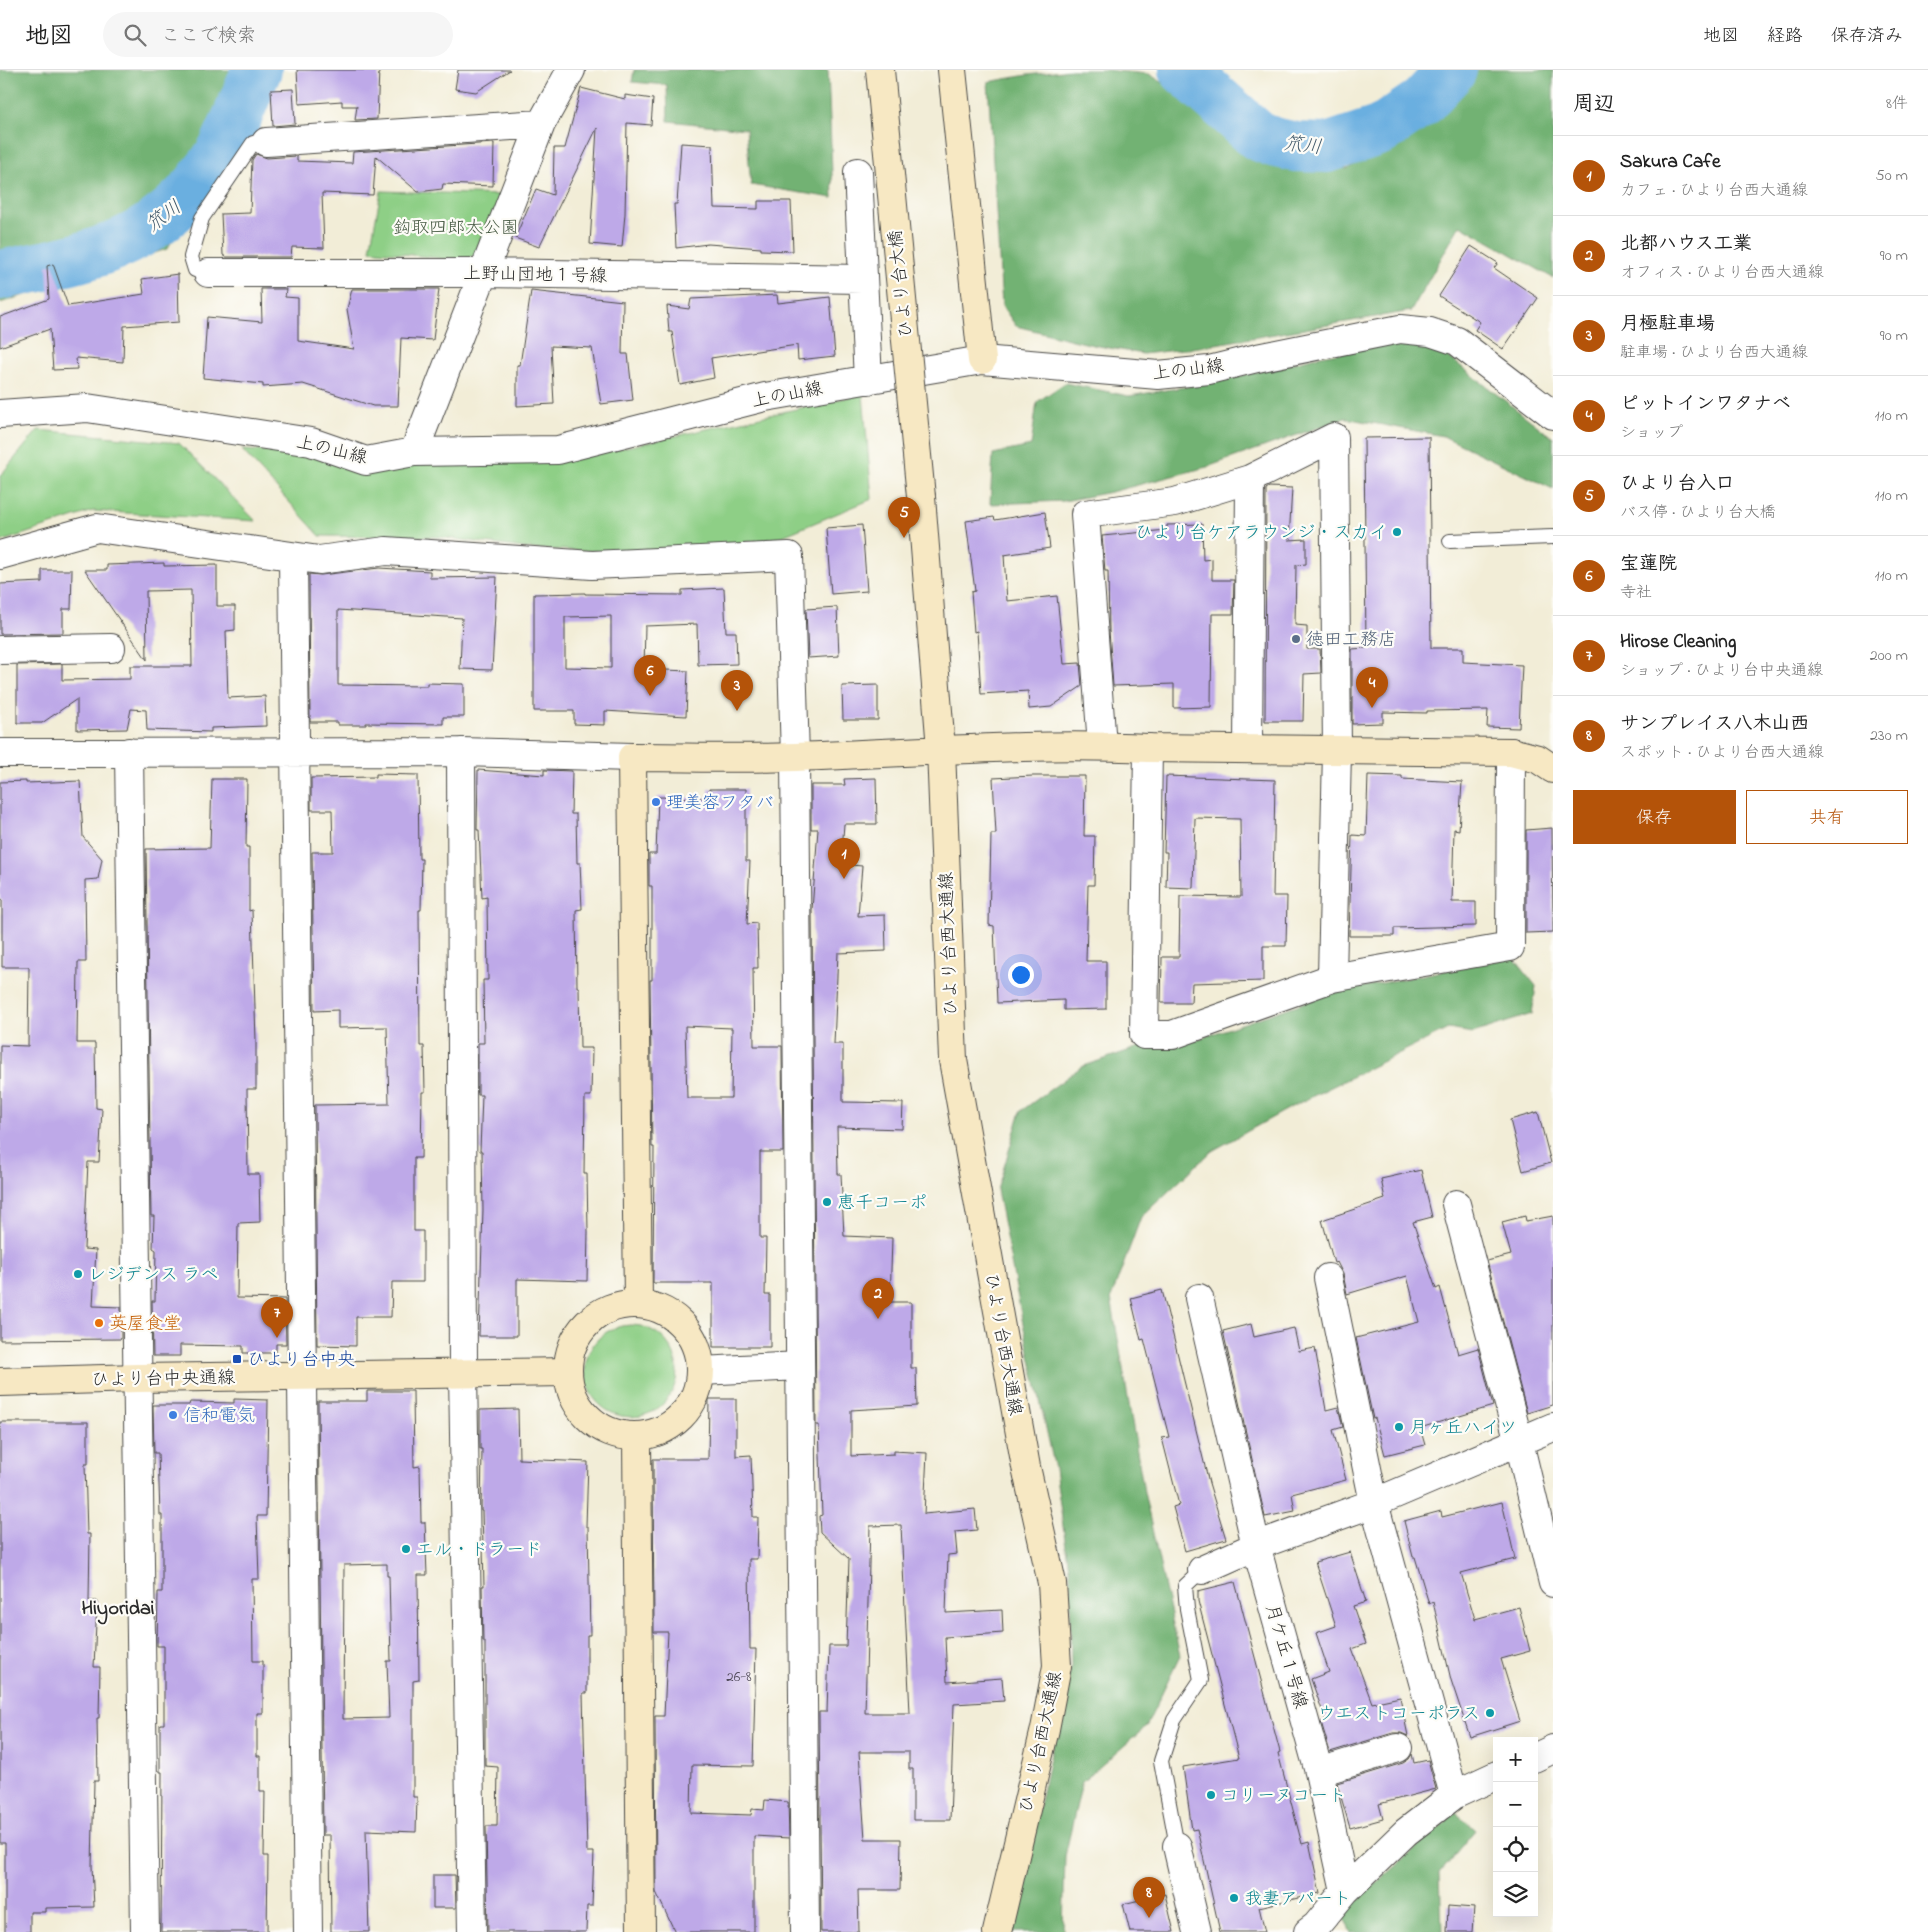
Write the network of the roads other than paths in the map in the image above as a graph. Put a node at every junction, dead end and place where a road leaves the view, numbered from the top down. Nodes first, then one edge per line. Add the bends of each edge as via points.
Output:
1 (571, 70) edge
2 (880, 70) edge
3 (952, 70) edge
4 (541, 124) junction
5 (266, 142) joint
6 (858, 172) dead end
7 (208, 273) joint
8 (484, 273) junction
9 (862, 279) junction
10 (982, 360) junction
11 (868, 380) junction
12 (0, 414) edge
13 (1553, 415) edge
14 (414, 452) junction
15 (1250, 479) junction
16 (1553, 537) edge
17 (1450, 541) dead end
18 (0, 555) edge
19 (293, 557) junction
20 (111, 648) dead end
21 (0, 650) edge
22 (1102, 746) junction
23 (1148, 748) junction
24 (1248, 748) junction
25 (941, 749) junction
26 (1337, 750) junction
27 (129, 752) junction
28 (461, 752) junction
29 (1511, 752) junction
30 (0, 753) edge
31 (294, 753) junction
32 (632, 757) junction
33 (795, 757) junction
34 (1553, 769) edge
35 (1332, 978) junction
36 (1456, 1204) dead end
37 (1328, 1278) dead end
38 (1199, 1298) dead end
39 (638, 1303) junction
40 (799, 1366) junction
41 (701, 1371) junction
42 (463, 1372) junction
43 (567, 1372) junction
44 (302, 1376) junction
45 (138, 1378) junction
46 (0, 1382) edge
47 (1553, 1427) edge
48 (637, 1436) junction
49 (1519, 1442) junction
50 (1374, 1503) junction
51 (1256, 1546) junction
52 (1202, 1570) joint
53 (1553, 1584) edge
54 (1398, 1748) dead end
55 (1553, 1749) edge
56 (1538, 1756) edge
57 (1319, 1772) junction
58 (1493, 1777) edge
59 (1454, 1795) junction
60 (1177, 1846) joint
61 (1345, 1891) junction
62 (145, 1932) edge
63 (308, 1932) edge
64 (472, 1932) edge
65 (641, 1932) edge
66 (805, 1932) edge
67 (997, 1932) edge
68 (1197, 1932) edge
69 (1308, 1932) edge

1 - 4 street
2 - 25 street, ひより台大橋, bridge via 921,497
3 - 10 street
4 - 5 street
4 - 8 street
5 - 7 lane via 253,143 202,218 191,257 195,270
6 - 9 street
7 - 8 street, 上野山団地１号線
8 - 9 street, 上野山団地１号線
8 - 14 street
9 - 11 street
10 - 11 street, 上の山線
10 - 13 street, 上の山線 via 1158,375 1209,370 1400,329 1430,332 1457,342
11 - 14 street, 上の山線 via 765,397 558,450
12 - 14 street, 上の山線 via 87,408 311,442 366,461
15 - 22 street via 1175,502 1085,514
15 - 24 street
15 - 26 street via 1334,437
16 - 17 lane
18 - 19 street via 97,528
19 - 31 street
19 - 33 street via 319,560 386,551 592,565 789,556
20 - 21 street
22 - 23 street
22 - 25 street
23 - 24 street
23 - 35 street via 1144,1035 1172,1035
24 - 26 street
25 - 33 street
25 - 67 street, ひより台西大通線 via 953,1060 1026,1467 1052,1583 1057,1666
26 - 29 street
26 - 35 street
27 - 30 street
27 - 31 street
27 - 45 street
28 - 31 street
28 - 32 street
28 - 42 street
29 - 34 street via 1538,759
29 - 35 street via 1510,946
31 - 44 street
32 - 33 street
32 - 39 street
33 - 40 street
36 - 49 street
37 - 50 street
38 - 51 street, 月ケ丘１号線
39 - 41 street via 657,1307 676,1318 689,1332 698,1351
39 - 43 street via 615,1306 595,1316 579,1333 570,1353
40 - 41 street
40 - 66 street
41 - 48 street via 697,1391 688,1409 674,1423 656,1432
42 - 43 street, ひより台中央通線
42 - 44 street, ひより台中央通線
42 - 64 street
43 - 48 street via 573,1395 583,1412 598,1426 617,1434
44 - 45 street, ひより台中央通線
44 - 63 street
45 - 46 street, ひより台中央通線
45 - 62 street
47 - 49 street
48 - 65 street
49 - 50 street
49 - 53 street
50 - 51 street
50 - 59 street
51 - 52 street
51 - 57 street, 月ケ丘１号線
52 - 60 lane via 1185,1586 1201,1680 1174,1720 1161,1761
54 - 57 street
55 - 56 street
57 - 61 street, 月ケ丘１号線
58 - 59 street
59 - 61 street via 1406,1832
60 - 68 street
61 - 69 street

